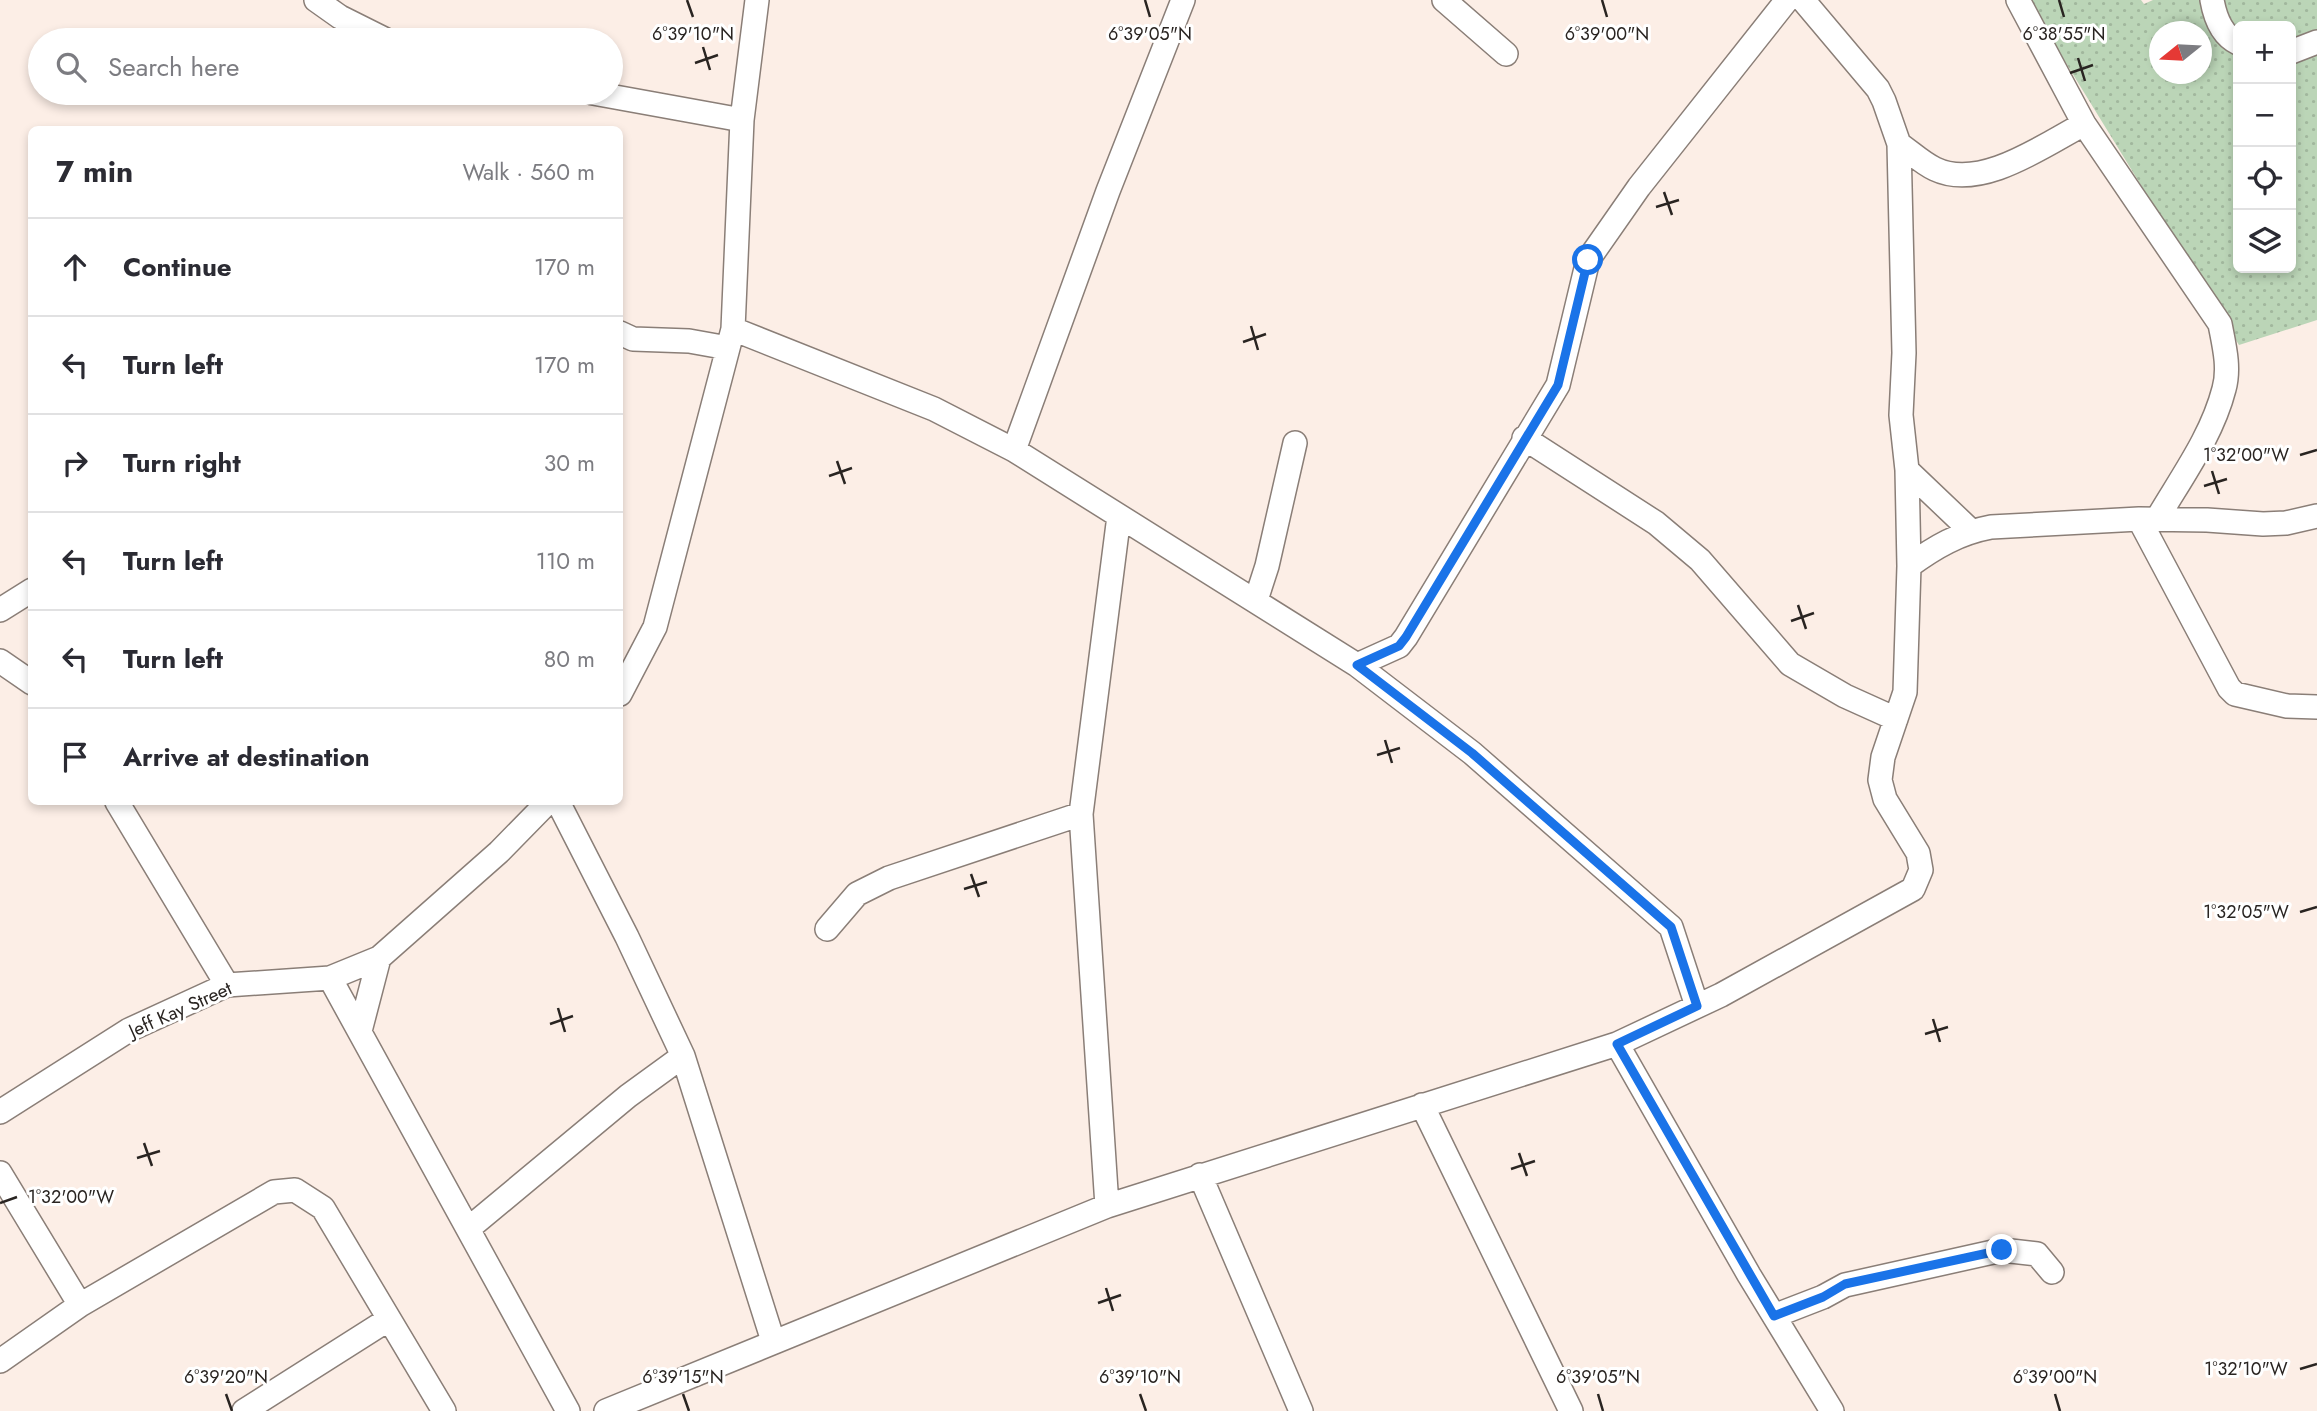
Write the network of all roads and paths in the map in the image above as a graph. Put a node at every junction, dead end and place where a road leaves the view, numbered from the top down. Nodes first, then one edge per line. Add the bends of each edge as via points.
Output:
1 (316, 0) edge
2 (757, 0) edge
3 (1183, 0) edge
4 (1444, 0) edge
5 (1787, 0) edge
6 (1802, 0) edge
7 (2018, 0) edge
8 (2212, 0) edge
9 (362, 28) edge
10 (2233, 41) edge
11 (2317, 42) edge
12 (2296, 50) edge
13 (1506, 54) dead end
14 (623, 98) edge
15 (743, 120) junction
16 (2084, 124) junction
17 (1899, 144) junction
18 (623, 335) edge
19 (731, 338) junction
20 (1524, 438) junction
21 (1295, 443) dead end
22 (1014, 450) junction
23 (1907, 470) junction
24 (1119, 516) junction
25 (2317, 516) edge
26 (2148, 519) junction
27 (1970, 530) junction
28 (1909, 566) junction
29 (28, 592) edge
30 (1256, 600) junction
31 (0, 610) edge
32 (0, 661) edge
33 (1357, 665) junction
34 (28, 680) edge
35 (623, 688) edge
36 (2317, 707) edge
37 (1896, 719) junction
38 (119, 805) edge
39 (545, 805) edge
40 (560, 805) edge
41 (1081, 814) junction
42 (827, 929) dead end
43 (379, 958) junction
44 (330, 978) junction
45 (227, 985) junction
46 (1697, 1006) junction
47 (360, 1031) junction
48 (1617, 1044) junction
49 (682, 1056) junction
50 (1422, 1105) junction
51 (0, 1112) edge
52 (0, 1173) edge
53 (1200, 1175) junction
54 (1107, 1206) junction
55 (468, 1229) junction
56 (2052, 1272) dead end
57 (80, 1305) junction
58 (1774, 1316) junction
59 (389, 1319) junction
60 (773, 1341) junction
61 (0, 1361) edge
62 (244, 1411) edge
63 (444, 1411) edge
64 (568, 1411) edge
65 (606, 1411) edge
66 (1301, 1411) edge
67 (1571, 1411) edge
68 (1832, 1411) edge

1 - 9 street
2 - 15 street
3 - 22 street
4 - 13 street
5 - 20 street via 1639,187 1588,260 1558,385
6 - 17 street via 1878,89
7 - 16 street
8 - 10 street via 2215,16
11 - 12 street
14 - 15 street
15 - 19 street
16 - 17 street via 2003,167 1968,176 1936,169
16 - 26 street via 2220,324 2226,356 2225,388 2205,439
17 - 23 street via 1901,415
18 - 19 street via 633,340
19 - 22 street via 934,409
19 - 35 street via 655,627
20 - 33 street via 1406,637 1399,646
20 - 37 street via 1656,523 1700,559 1790,664
21 - 30 street
22 - 24 street
23 - 27 street
23 - 28 street
24 - 30 street
24 - 41 street
25 - 26 street via 2263,524
26 - 27 street
26 - 36 street via 2229,688 2235,694 2287,706
27 - 28 street via 1938,544
28 - 37 street via 1905,691
29 - 31 street
30 - 33 street
32 - 34 street
33 - 46 street via 1472,753 1671,927
37 - 46 street via 1880,780 1885,799 1918,853 1921,870 1913,889
38 - 45 street
39 - 43 street
40 - 49 street
41 - 42 street via 889,878 857,894
41 - 54 street
43 - 44 street, Jeff Kay Street
43 - 47 street
44 - 45 street, Jeff Kay Street
44 - 47 street
45 - 51 street, Jeff Kay Street via 129,1030
46 - 48 street
47 - 55 street
48 - 50 street
48 - 58 street
49 - 55 street
49 - 60 street
50 - 53 street
50 - 67 street
52 - 57 street
53 - 54 street
53 - 66 street
54 - 60 street
55 - 64 street
56 - 58 street via 2037,1254 2002,1250 1845,1284
57 - 59 street via 274,1192 295,1190 323,1208
57 - 61 street
58 - 68 street
59 - 62 street
59 - 63 street
60 - 65 street

